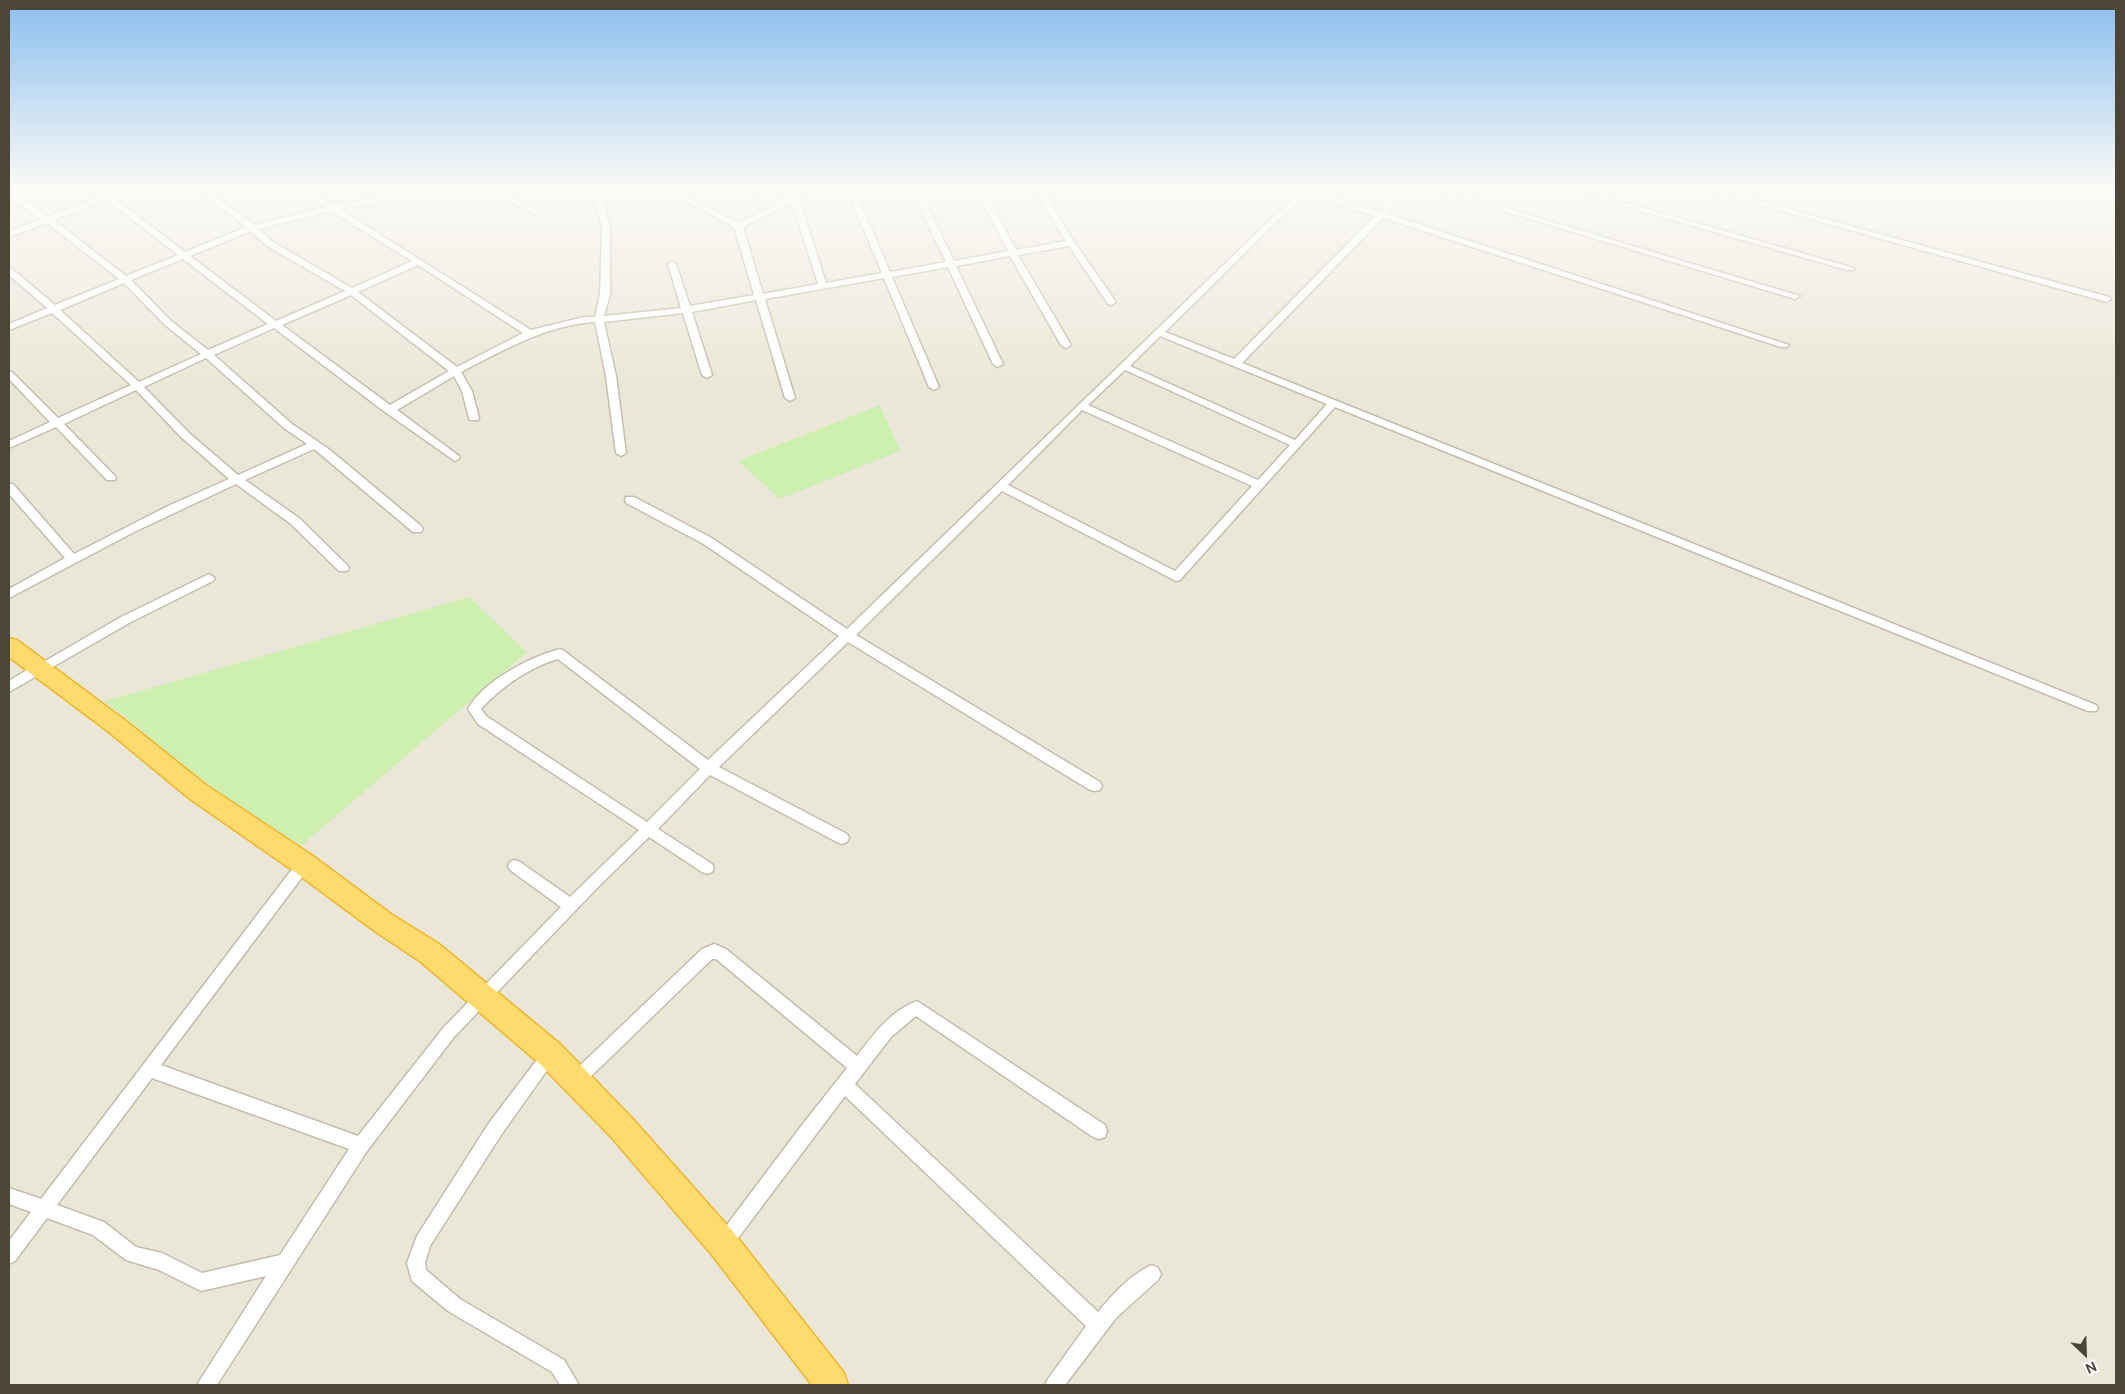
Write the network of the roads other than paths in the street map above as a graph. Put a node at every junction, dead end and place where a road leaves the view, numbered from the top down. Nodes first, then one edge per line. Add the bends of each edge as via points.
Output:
1 (94, 255) edge
2 (289, 255) edge
3 (408, 255) edge
4 (606, 255) edge
5 (747, 255) edge
6 (812, 255) edge
7 (878, 255) edge
8 (948, 255) edge
9 (997, 255) edge
10 (1015, 255) edge
11 (1079, 255) edge
12 (1235, 255) edge
13 (1342, 255) edge
14 (1505, 255) edge
15 (1657, 255) edge
16 (1804, 255) edge
17 (1947, 255) edge
18 (185, 256) joint
19 (418, 262) junction
20 (672, 264) dead end
21 (952, 264) junction
22 (1850, 268) dead end
23 (9, 272) edge
24 (886, 274) junction
25 (126, 280) junction
26 (822, 286) junction
27 (350, 290) junction
28 (1795, 296) dead end
29 (760, 297) junction
30 (2106, 299) dead end
31 (1111, 302) dead end
32 (54, 309) junction
33 (685, 310) junction
34 (599, 318) junction
35 (274, 324) junction
36 (9, 327) edge
37 (1157, 332) junction
38 (530, 333) junction
39 (1066, 345) dead end
40 (1784, 345) dead end
41 (207, 354) junction
42 (998, 364) dead end
43 (1235, 364) junction
44 (1123, 366) junction
45 (456, 371) junction
46 (9, 374) edge
47 (707, 375) dead end
48 (138, 386) junction
49 (934, 387) dead end
50 (790, 398) dead end
51 (1334, 403) junction
52 (1081, 406) junction
53 (389, 410) junction
54 (474, 418) dead end
55 (58, 423) junction
56 (314, 444) junction
57 (1296, 444) junction
58 (9, 445) edge
59 (621, 453) dead end
60 (454, 458) dead end
61 (112, 478) dead end
62 (236, 479) junction
63 (1258, 485) junction
64 (1001, 486) junction
65 (9, 487) edge
66 (630, 500) dead end
67 (417, 529) dead end
68 (72, 559) junction
69 (342, 568) dead end
70 (209, 578) dead end
71 (9, 594) edge
72 (847, 635) junction
73 (9, 646) edge
74 (39, 669) junction
75 (9, 687) edge
76 (2092, 708) dead end
77 (709, 768) junction
78 (1095, 786) dead end
79 (648, 830) junction
80 (842, 838) dead end
81 (304, 864) junction
82 (515, 866) dead end
83 (707, 868) dead end
84 (571, 906) junction
85 (482, 999) junction
86 (550, 1054) junction
87 (858, 1067) junction
88 (150, 1069) junction
89 (575, 1081) junction
90 (844, 1084) junction
91 (1099, 1131) dead end
92 (360, 1146) junction
93 (9, 1196) edge
94 (45, 1209) junction
95 (723, 1244) junction
96 (9, 1255) edge
97 (284, 1263) junction
98 (1152, 1274) dead end
99 (1098, 1324) junction
100 (206, 1385) edge
101 (570, 1385) edge
102 (832, 1385) edge
103 (1054, 1385) edge

1 - 25 street
2 - 27 street
3 - 19 street
4 - 34 street via 605,294
5 - 29 street
6 - 26 street
7 - 24 street
8 - 21 street
9 - 21 street
10 - 39 street
11 - 31 street
12 - 37 street
13 - 43 street
14 - 40 street
15 - 28 street
16 - 22 street
17 - 30 street
18 - 25 street
18 - 35 street
19 - 27 street
19 - 38 street
20 - 33 street
21 - 24 street
21 - 42 street
23 - 32 street
24 - 26 street
24 - 49 street
25 - 32 street
25 - 41 street via 168,323
26 - 29 street
27 - 35 street
27 - 45 street
29 - 33 street
29 - 50 street
32 - 36 street
32 - 48 street
33 - 34 street
33 - 47 street
34 - 38 street
34 - 59 street via 611,376
35 - 41 street
35 - 53 street
37 - 43 street
37 - 44 street
38 - 45 street
41 - 48 street
41 - 56 street via 288,426
43 - 51 street
44 - 52 street
44 - 57 street
45 - 53 street
45 - 54 street via 467,391
46 - 55 street
48 - 55 street
48 - 62 street via 185,435
51 - 57 street
51 - 76 street
52 - 63 street
52 - 64 street
53 - 60 street
55 - 58 street
55 - 61 street
56 - 62 street
56 - 67 street
57 - 63 street
62 - 68 street
62 - 69 street via 294,521
63 - 64 street via 1176,577
64 - 72 street
65 - 68 street
66 - 72 street via 706,540
68 - 71 street
70 - 74 street via 125,620
72 - 77 street
72 - 78 street
73 - 74 highway
74 - 75 street
74 - 81 highway via 198,792
77 - 79 street
77 - 79 street via 560,654 548,656 493,688 474,709 482,720
77 - 80 street
79 - 83 street
79 - 84 street
81 - 85 highway via 430,953
81 - 88 street
82 - 84 street
84 - 85 street
85 - 86 highway
85 - 92 street via 449,1032
86 - 89 highway
86 - 101 street via 495,1129 423,1242 416,1263 418,1275 454,1305 558,1366
87 - 89 street via 714,951
87 - 90 street
87 - 91 street via 893,1024 917,1008
88 - 92 street
88 - 94 street
89 - 95 highway via 622,1128
90 - 95 street
90 - 99 street
92 - 97 street
93 - 94 street
94 - 96 street
94 - 97 street via 98,1228 132,1254 162,1262 201,1282
95 - 102 highway
97 - 100 street
98 - 99 street via 1134,1286
99 - 103 street

